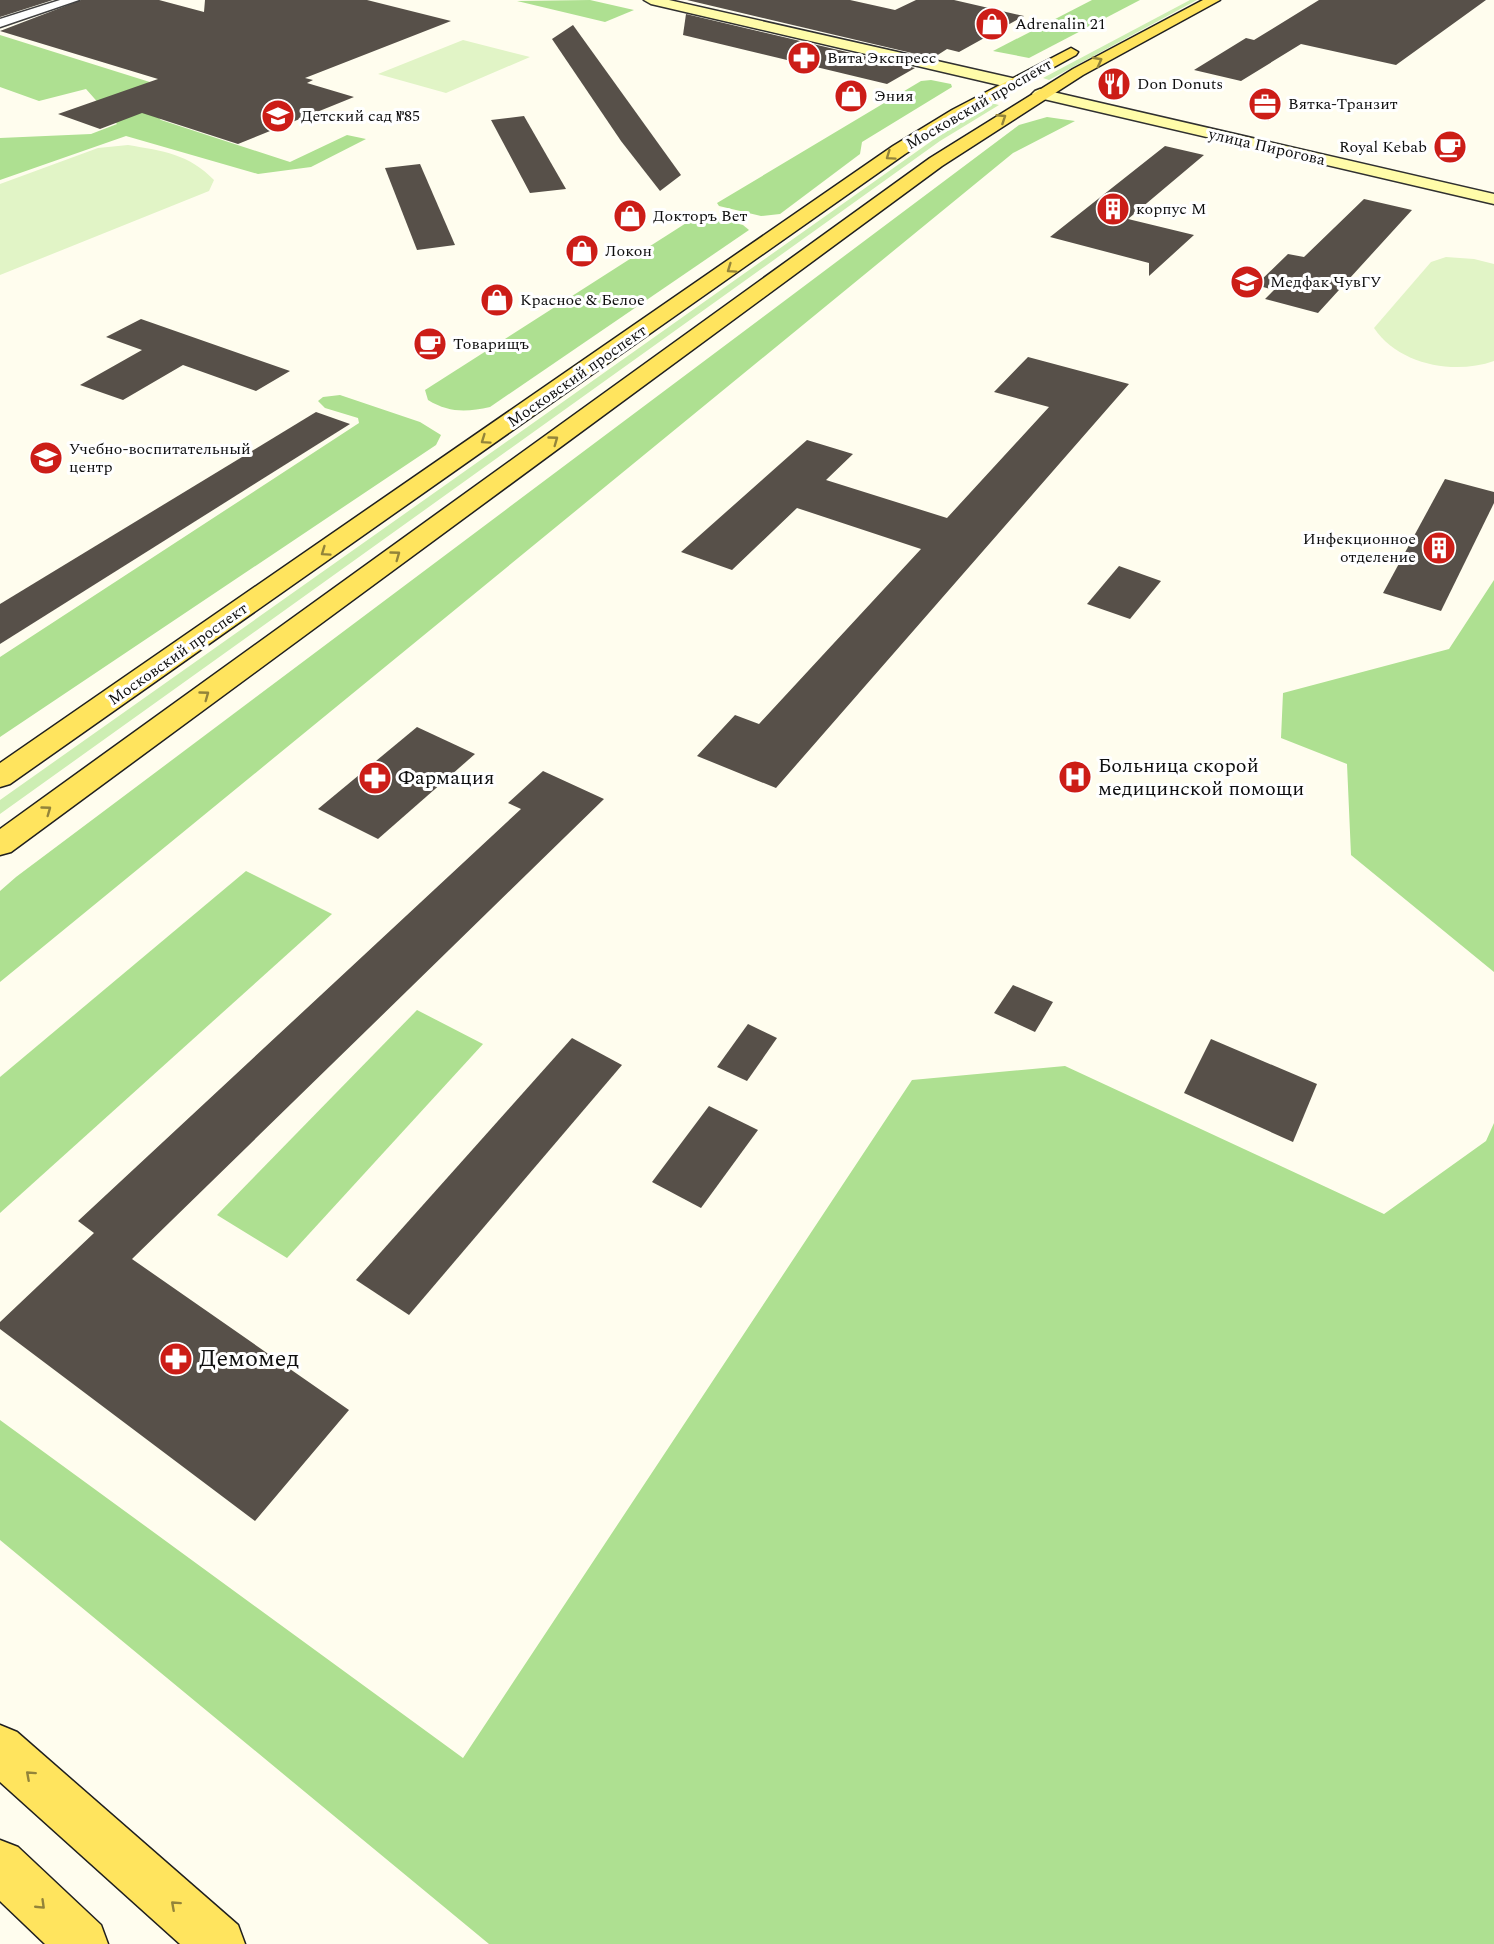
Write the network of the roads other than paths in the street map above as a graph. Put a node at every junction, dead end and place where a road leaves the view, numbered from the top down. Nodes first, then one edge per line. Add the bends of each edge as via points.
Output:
1 (74, 0) edge
2 (651, 0) edge
3 (1213, 0) edge
4 (0, 23) edge
5 (1086, 44) dead end
6 (1012, 83) junction
7 (1044, 92) junction
8 (1381, 170) junction
9 (1494, 192) edge
10 (1494, 200) edge
11 (0, 777) edge
12 (0, 844) edge
13 (0, 1749) edge
14 (0, 1865) edge
15 (82, 1944) edge
16 (219, 1944) edge

1 - 4 street
2 - 6 main road
7 -> 3 main road, Московский проспект
5 - 6 main road, Московский проспект
6 - 7 main road
6 -> 11 main road, Московский проспект via 899,150
7 - 8 main road, улица Пирогова
12 -> 7 main road, Московский проспект via 936,162
8 - 9 main road, улица Пирогова
8 - 10 main road, улица Пирогова
16 -> 13 main road
14 -> 15 main road

